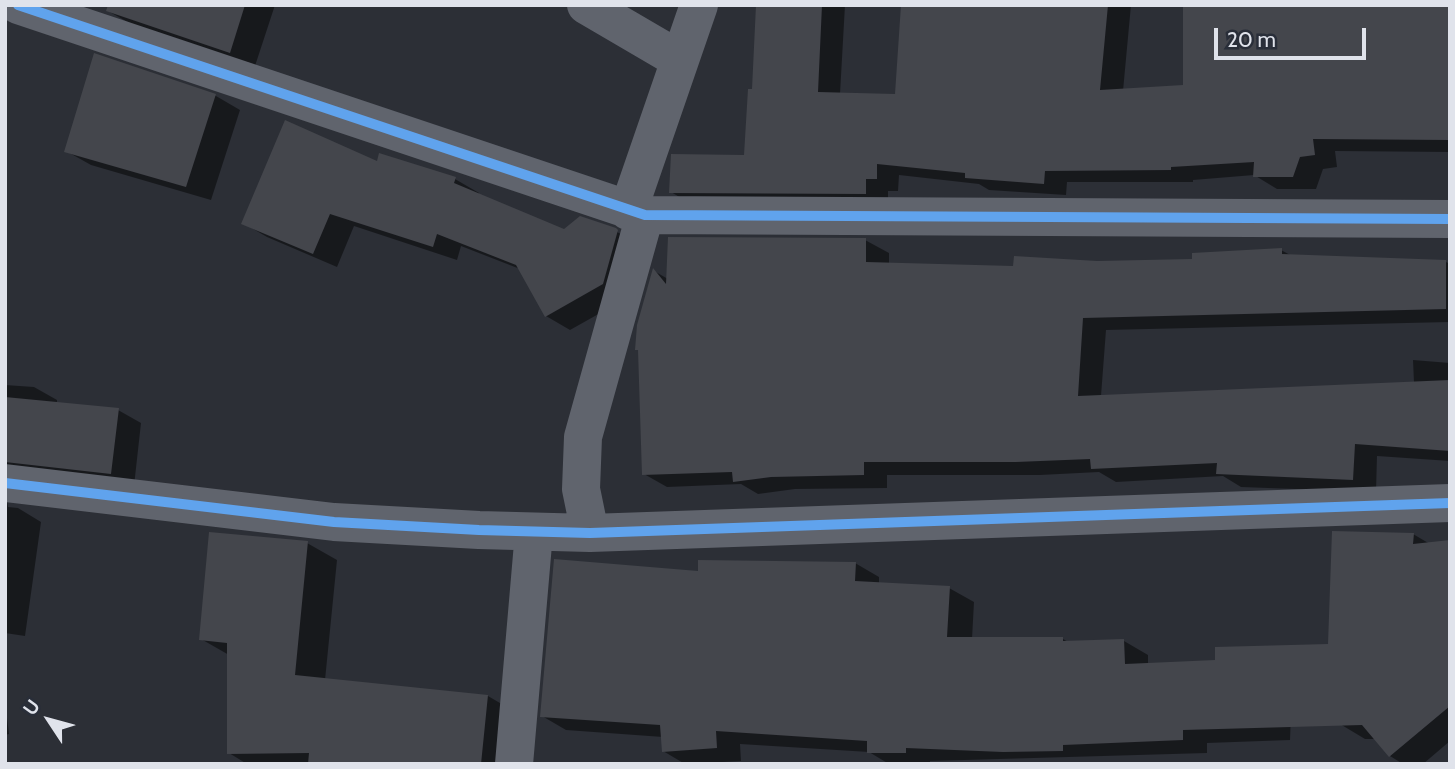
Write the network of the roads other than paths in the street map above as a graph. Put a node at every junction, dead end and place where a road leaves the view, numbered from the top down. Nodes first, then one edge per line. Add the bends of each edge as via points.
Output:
1 (18, 5) edge
2 (586, 5) edge
3 (699, 5) edge
4 (680, 60) junction
5 (636, 213) junction
6 (1450, 219) edge
7 (5, 483) edge
8 (1450, 503) edge
9 (534, 532) junction
10 (590, 533) junction
11 (514, 764) edge

1 - 5 street
2 - 4 street
3 - 4 street
4 - 5 street
5 - 6 street
5 - 10 street via 583,437 582,489
7 - 9 street via 334,522
8 - 10 street
9 - 10 street
9 - 11 street

